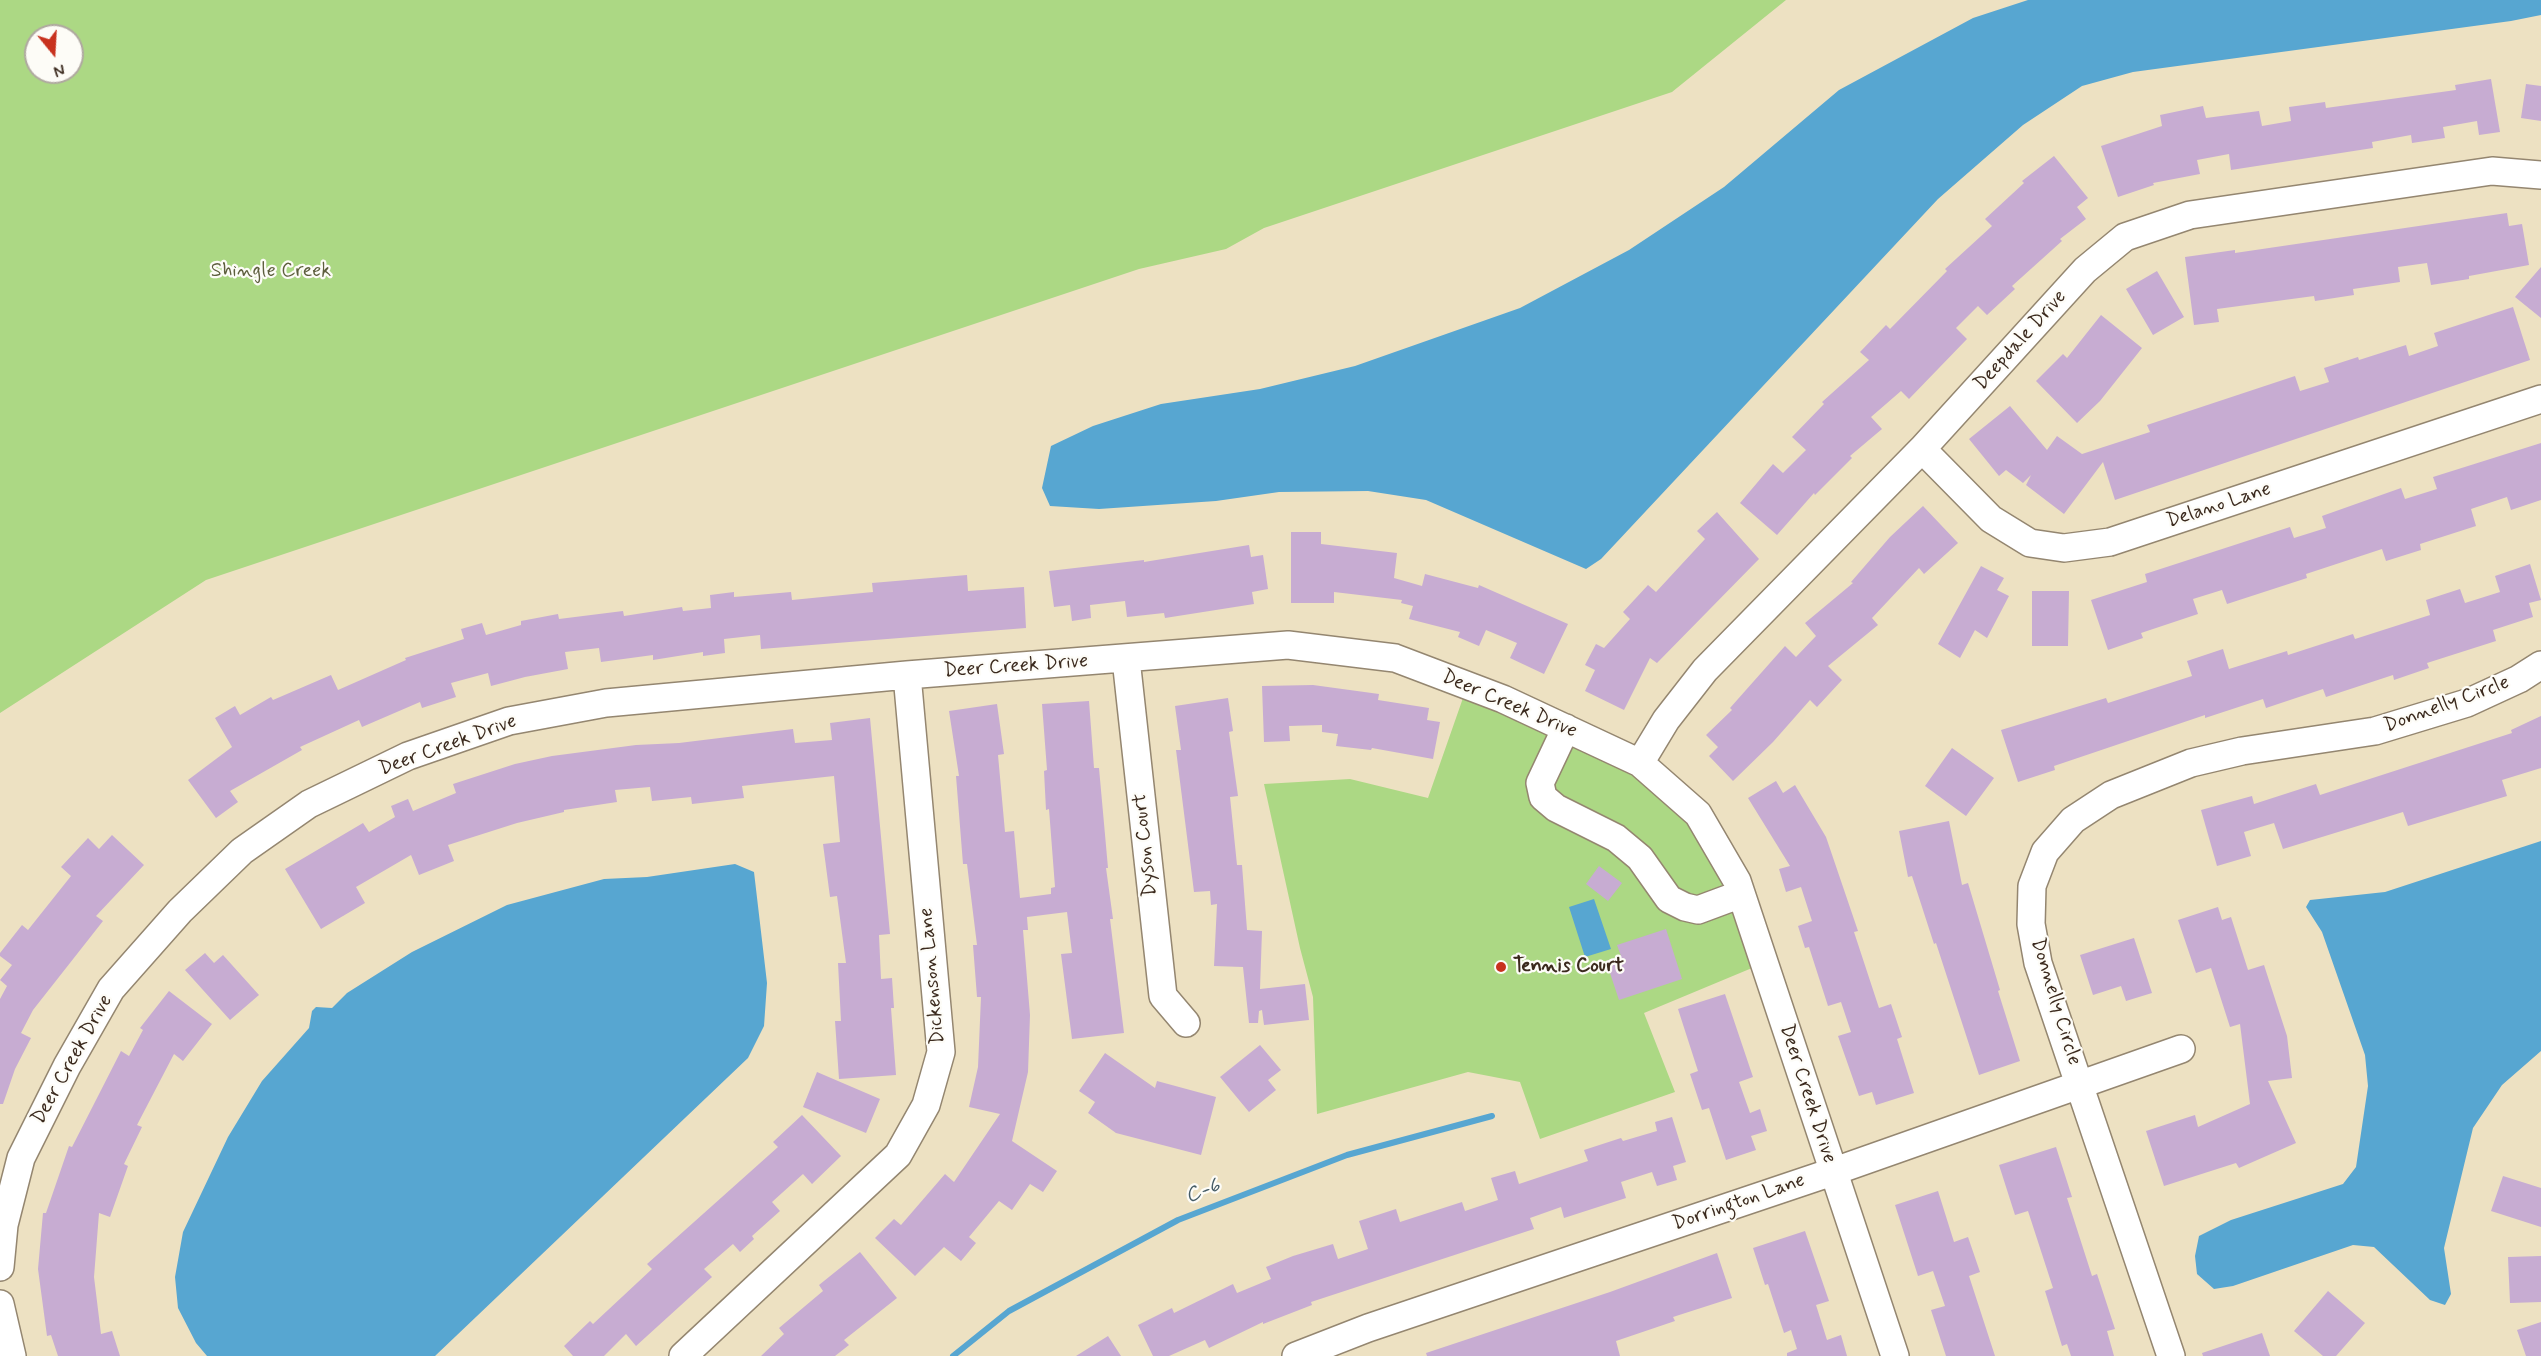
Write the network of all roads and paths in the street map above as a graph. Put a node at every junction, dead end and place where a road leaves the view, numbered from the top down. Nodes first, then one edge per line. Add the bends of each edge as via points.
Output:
1 (2541, 175) edge
2 (2541, 399) edge
3 (1922, 449) junction
4 (1126, 659) junction
5 (2541, 665) edge
6 (907, 675) junction
7 (1566, 728) junction
8 (1640, 763) junction
9 (1741, 894) junction
10 (1186, 1023) dead end
11 (2181, 1048) dead end
12 (2081, 1086) junction
13 (1832, 1172) junction
14 (0, 1267) edge
15 (0, 1304) edge
16 (12, 1356) edge
17 (683, 1356) edge
18 (1296, 1356) edge
19 (1895, 1356) edge
20 (2171, 1356) edge

1 - 3 street, Deepdale Drive via 2492,171 2190,215 2125,237 2085,270
2 - 3 street, Delano Lane via 2110,542 2064,548 2030,543 1991,519
3 - 8 street, Deepdale Drive via 1705,670 1666,720
4 - 6 street, Deer Creek Drive
4 - 7 street, Deer Creek Drive via 1288,645 1395,658
4 - 10 street, Dyson Court via 1163,996
5 - 12 street, Donnelly Circle via 2467,703 2375,732 2242,751 2191,763 2111,795 2073,820 2045,852 2032,886 2031,924 2038,963
6 - 14 street, Deer Creek Drive via 606,703 509,721 408,756 309,804 242,851 180,911 111,989 21,1158 4,1225
6 - 17 street, Dickenson Lane via 941,1052 926,1105 898,1155
7 - 8 street, Deer Creek Drive
7 - 9 street via 1540,783 1543,797 1556,808 1616,838 1640,858 1670,899 1685,907 1698,909
8 - 9 street, Deer Creek Drive via 1698,814
9 - 13 street, Deer Creek Drive
11 - 12 street, Dorrington Lane
12 - 13 street, Dorrington Lane
12 - 20 street, Donnelly Circle
13 - 18 street, Dorrington Lane via 1368,1328
13 - 19 street, Deer Creek Drive
15 - 16 street

